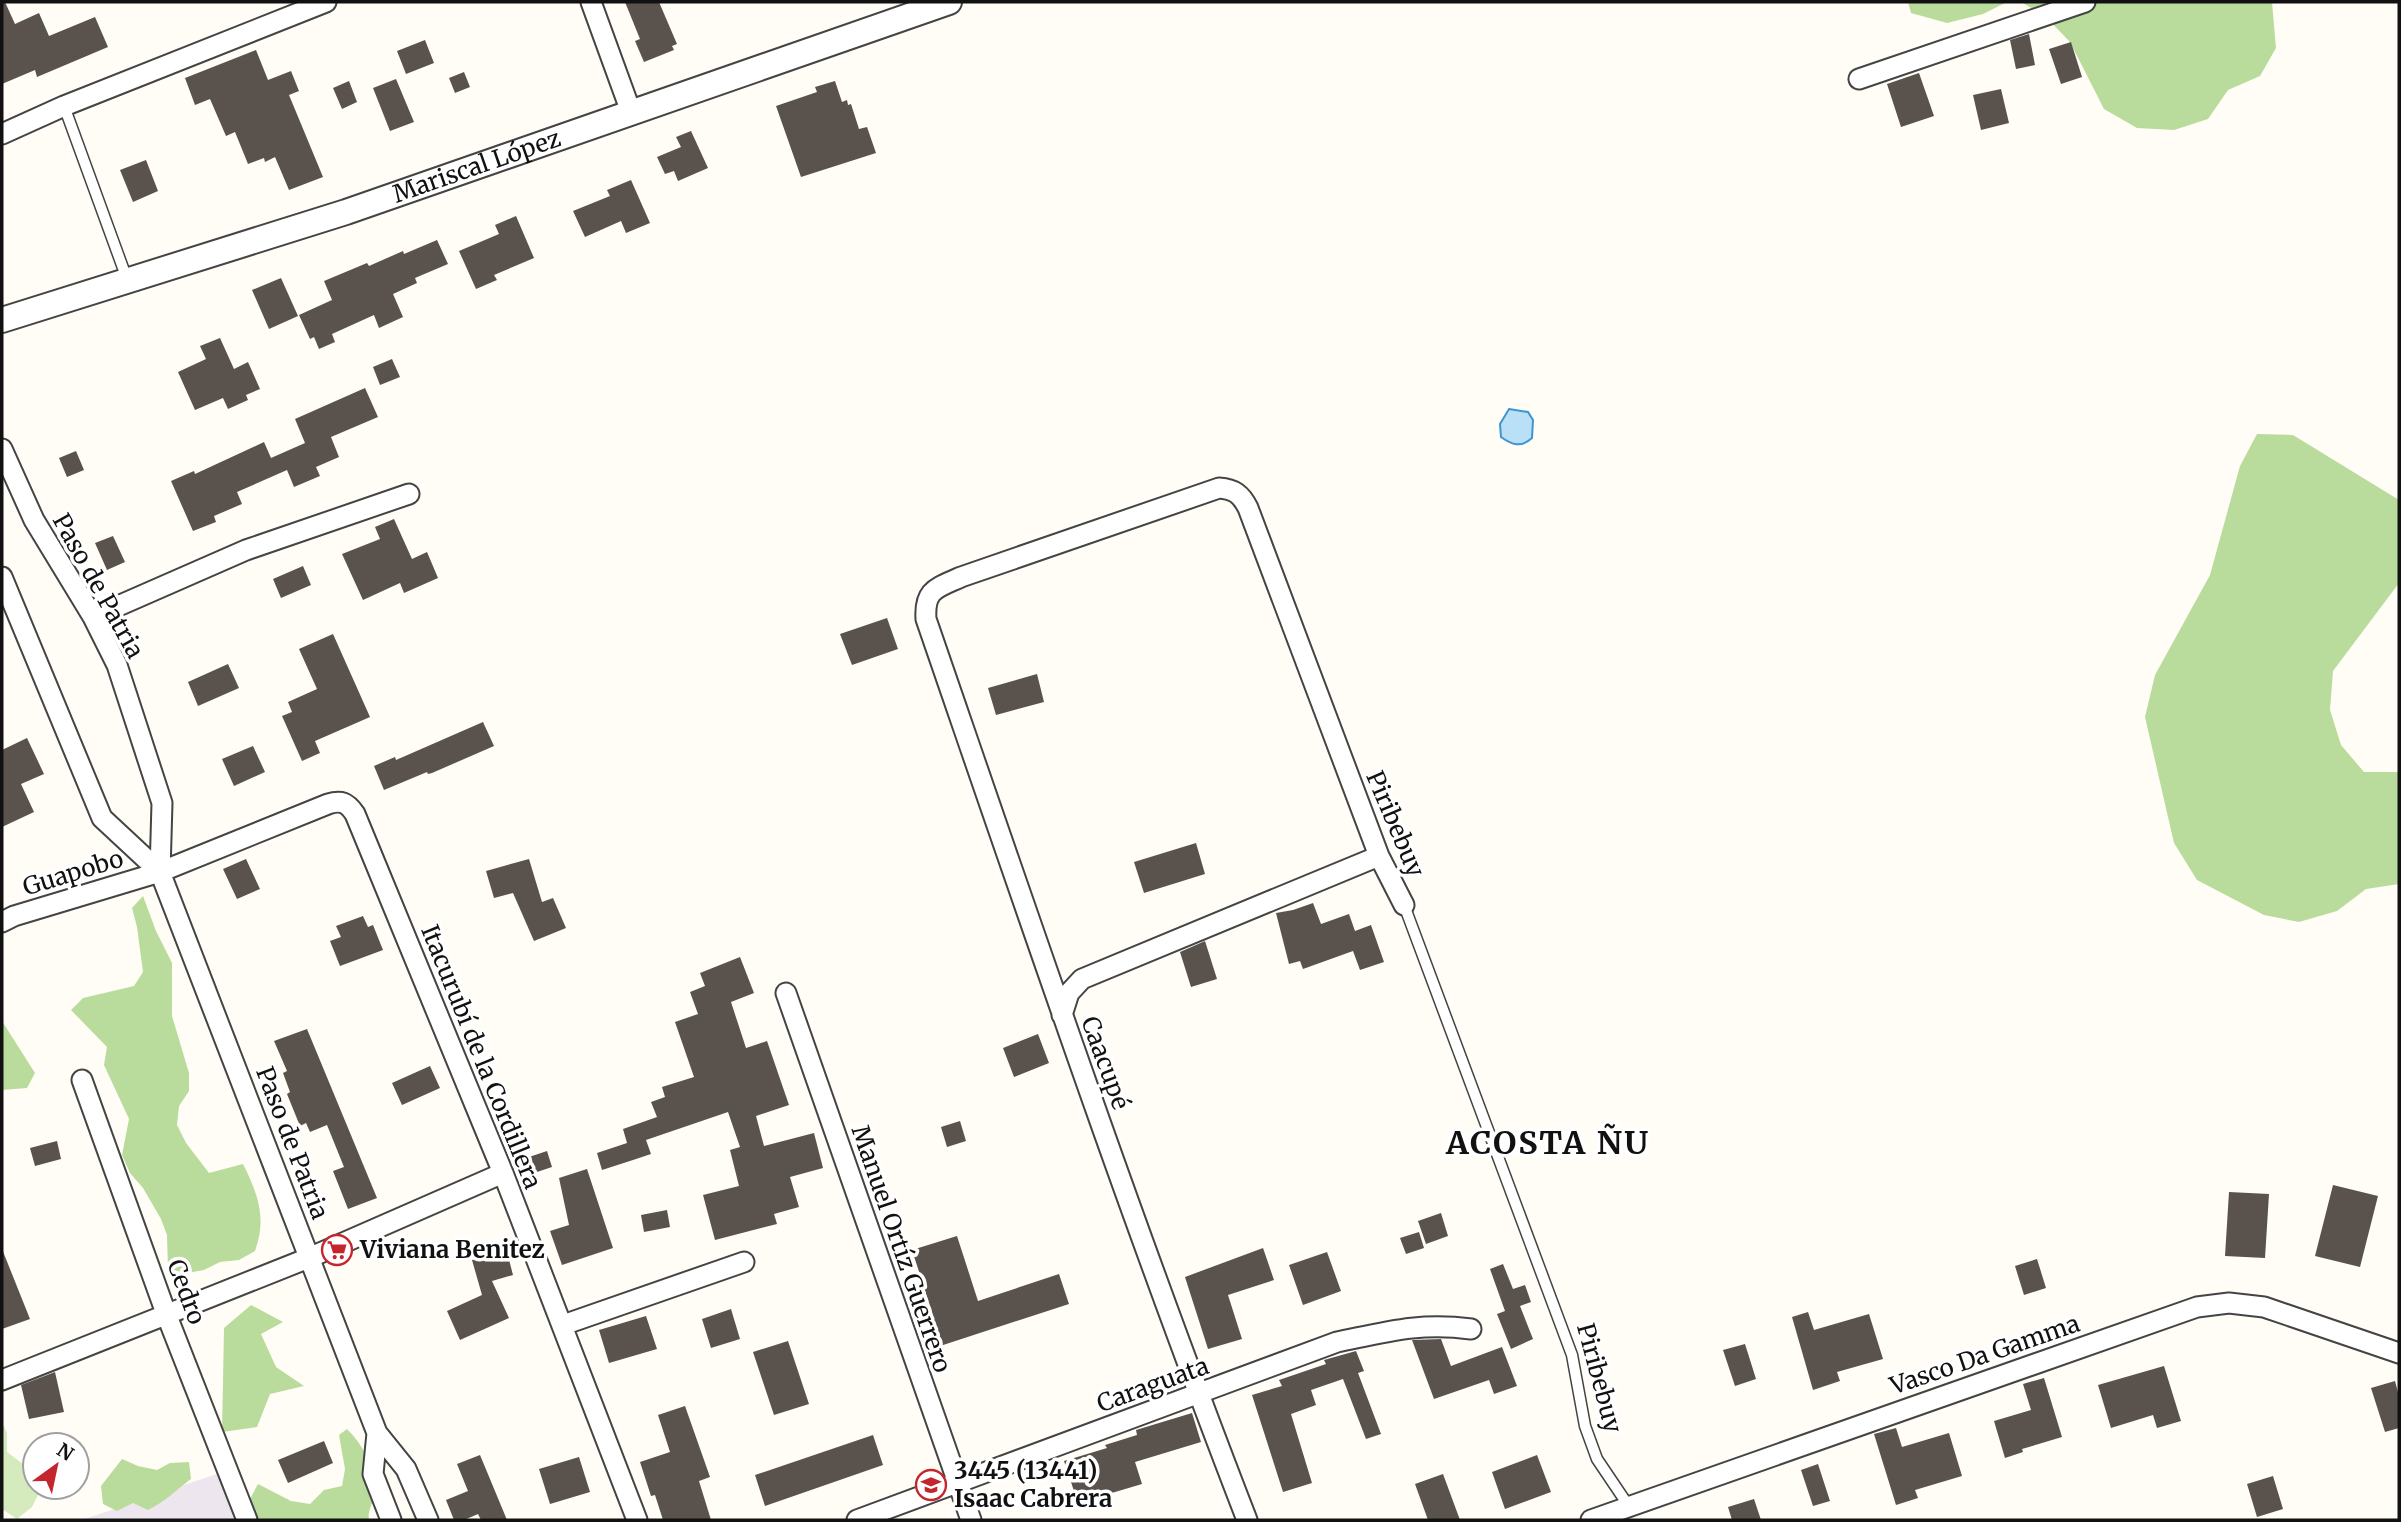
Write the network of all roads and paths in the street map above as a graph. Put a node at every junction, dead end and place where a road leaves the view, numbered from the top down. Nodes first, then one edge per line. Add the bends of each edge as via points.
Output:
1 (326, 2) edge
2 (591, 2) edge
3 (949, 2) edge
4 (2085, 2) edge
5 (906, 9) edge
6 (1859, 79) dead end
7 (64, 106) junction
8 (631, 112) junction
9 (2, 134) edge
10 (127, 279) junction
11 (2, 320) edge
12 (2, 449) edge
13 (409, 494) dead end
14 (2, 578) edge
15 (93, 617) junction
16 (926, 619) joint
17 (1379, 856) junction
18 (160, 872) junction
19 (1404, 905) joint
20 (2, 922) edge
21 (786, 993) dead end
22 (1062, 1015) junction
23 (82, 1080) dead end
24 (503, 1173) junction
25 (311, 1257) junction
26 (744, 1262) dead end
27 (167, 1315) junction
28 (563, 1325) junction
29 (1471, 1329) dead end
30 (2399, 1353) edge
31 (2, 1380) edge
32 (1199, 1395) junction
33 (377, 1433) junction
34 (957, 1483) junction
35 (1628, 1506) junction
36 (247, 1520) edge
37 (391, 1520) edge
38 (428, 1520) edge
39 (637, 1520) edge
40 (857, 1520) edge
41 (971, 1520) edge
42 (1247, 1520) edge
43 (1591, 1520) edge

1 - 7 street
2 - 8 street
3 - 5 street, Mariscal López
4 - 6 street
5 - 8 street, Mariscal López
7 - 9 street
7 - 10 lane
8 - 10 street, Mariscal López via 346,212
10 - 11 street, Mariscal López
12 - 15 street, Paso de Patria via 34,520
13 - 15 street via 246,550
14 - 18 street, Paso de Patria via 102,818
15 - 18 street, Paso de Patria via 117,665 162,803
16 - 17 street, Piribebuy via 925,603 930,594 961,577 1219,488 1235,491 1248,508
16 - 22 street, Caacupé
17 - 19 street, Piribebuy
17 - 22 street via 1082,979 1069,993
18 - 20 street, Guapobo
18 - 24 street, Itacurubí de la Cordillera via 328,804 346,803 355,814
18 - 25 street, Paso de Patria
19 - 35 lane, Piribebuy via 1572,1355 1585,1426 1597,1459
21 - 34 street, Manuel Ortíz Guerrero
22 - 32 street, Caacupé
23 - 27 street, Cedro
24 - 25 street
24 - 28 street, Itacurubí de la Cordillera
25 - 27 street
25 - 33 street, Paso de Patria
26 - 28 street
27 - 31 street
27 - 36 street, Cedro
28 - 39 street, Itacurubí de la Cordillera
29 - 32 street, Caraguata via 1413,1326 1337,1342
30 - 35 street, Vasco Da Gamma via 2264,1307 2228,1303 2197,1307
32 - 34 street, Caraguata
32 - 42 street, Caacupé
33 - 37 street, Paso de Patria via 373,1474
33 - 38 street, Paso de Patria via 406,1469
34 - 40 street, Caraguata
34 - 41 street, Manuel Ortíz Guerrero
35 - 43 street, Vasco Da Gamma

